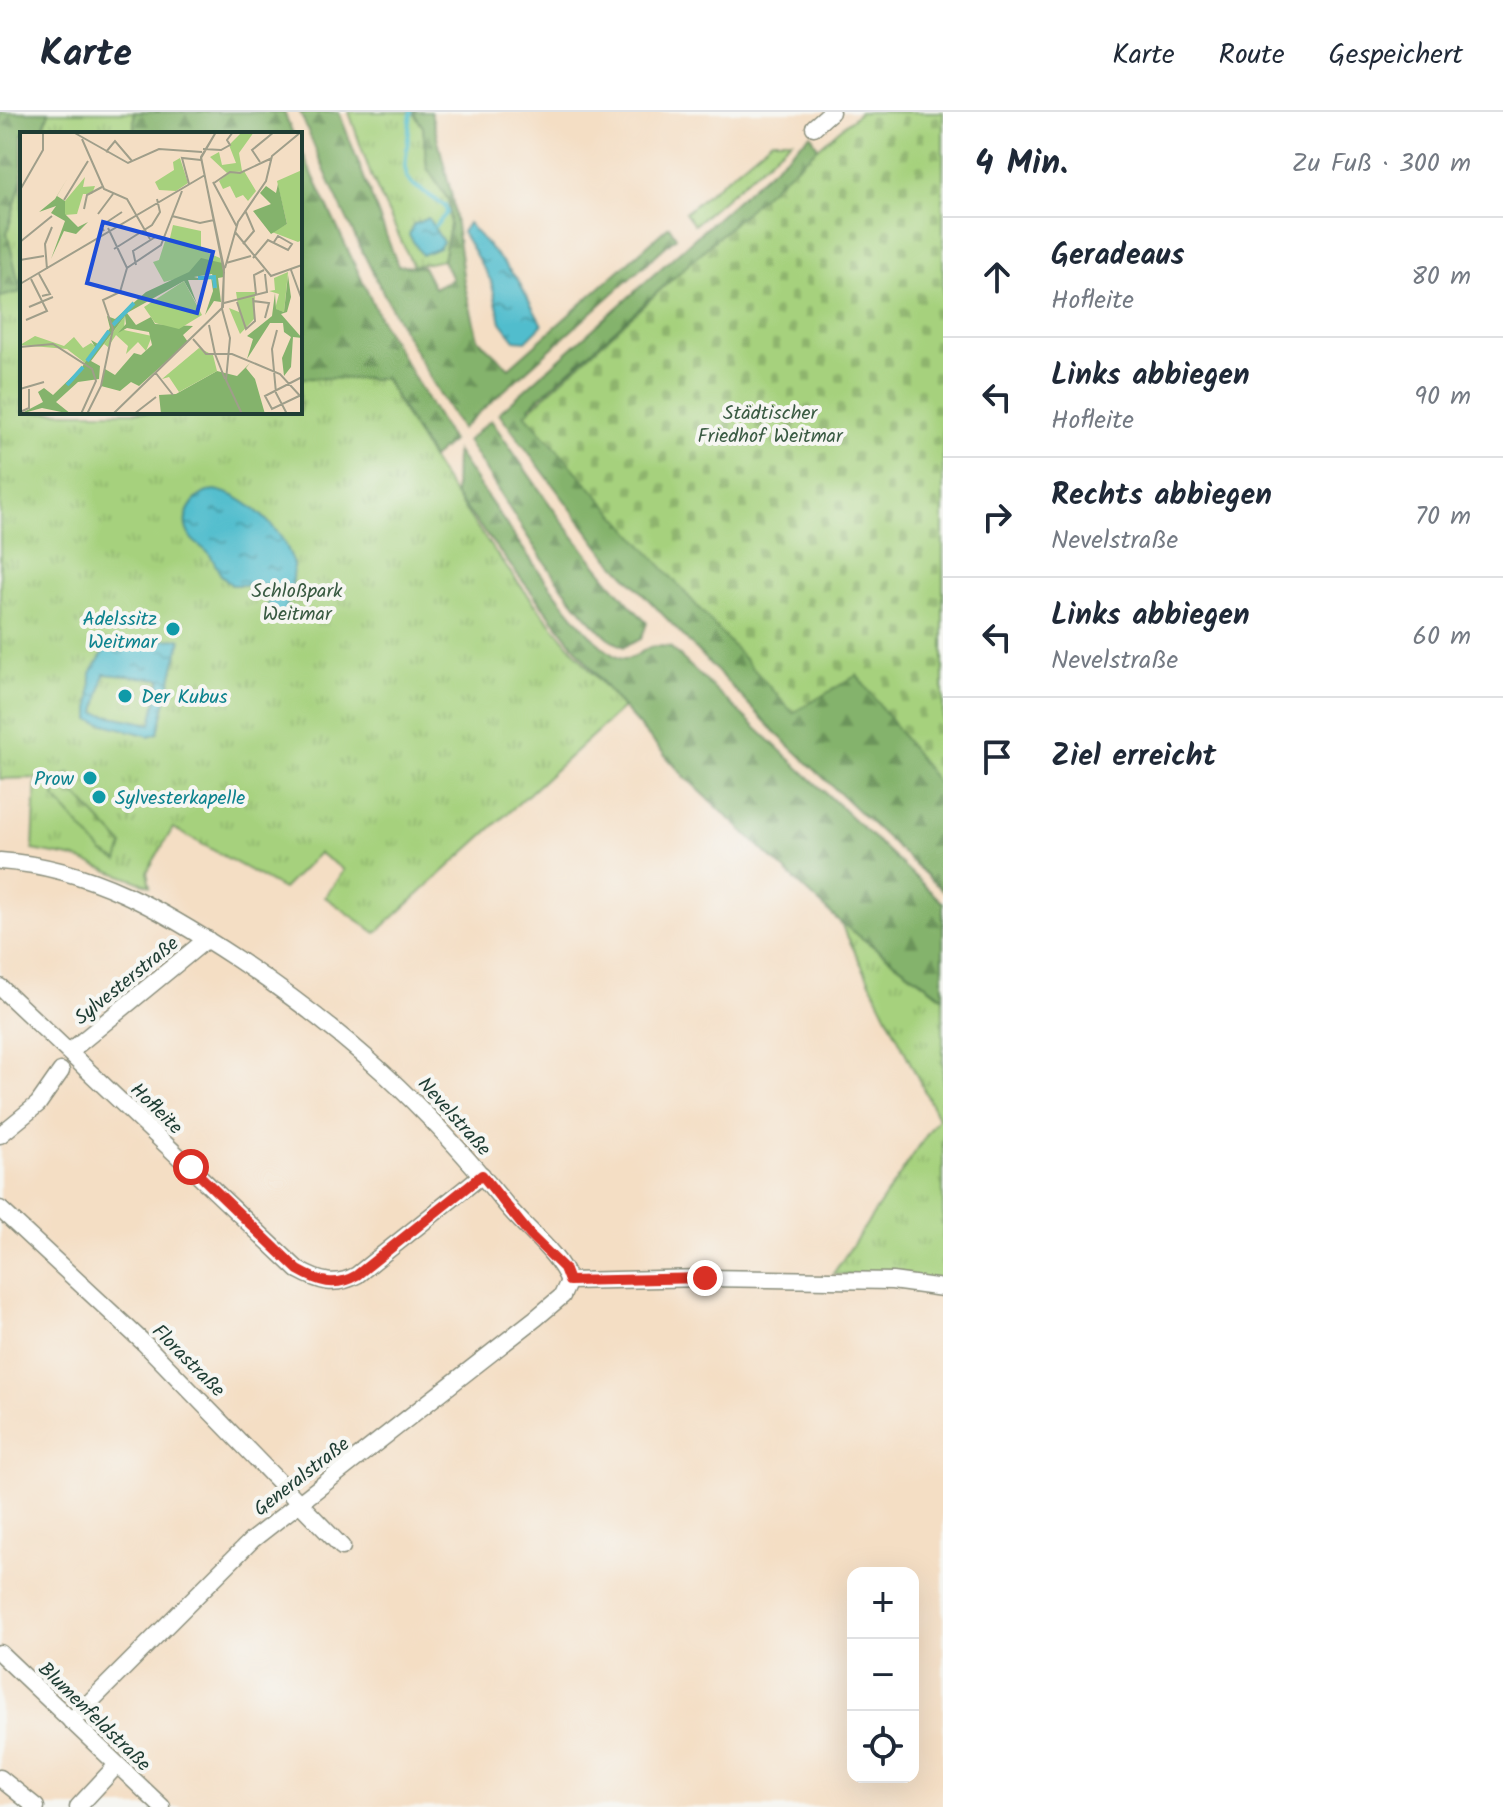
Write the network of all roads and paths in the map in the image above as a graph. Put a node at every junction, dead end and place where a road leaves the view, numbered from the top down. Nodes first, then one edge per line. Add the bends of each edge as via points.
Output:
1 (831, 112) edge
2 (814, 127) dead end
3 (0, 861) edge
4 (207, 939) junction
5 (0, 987) edge
6 (69, 1052) junction
7 (61, 1071) dead end
8 (0, 1135) edge
9 (482, 1175) junction
10 (0, 1209) edge
11 (569, 1281) junction
12 (943, 1288) edge
13 (299, 1503) junction
14 (342, 1547) dead end
15 (0, 1653) edge
16 (71, 1721) junction
17 (117, 1765) junction
18 (0, 1778) edge
19 (36, 1807) edge
20 (78, 1807) edge
21 (162, 1807) edge

1 - 2 street
3 - 4 street, Nevelstraße via 106,885 156,907
4 - 6 street, Sylvesterstraße
4 - 9 street, Nevelstraße via 295,999 386,1072
5 - 6 street, Hofleite
6 - 9 street, Hofleite via 298,1270 320,1282 357,1275
7 - 8 street via 38,1104
9 - 11 street, Nevelstraße via 564,1268
10 - 13 street, Florastraße via 144,1343
11 - 12 street via 892,1281
11 - 13 street, Generalstraße via 552,1305
13 - 14 street, Florastraße
13 - 16 street, Generalstraße via 251,1541
15 - 16 street, Blumenfeldstraße
16 - 17 street, Blumenfeldstraße
17 - 20 street
17 - 21 street, Blumenfeldstraße
18 - 19 street

